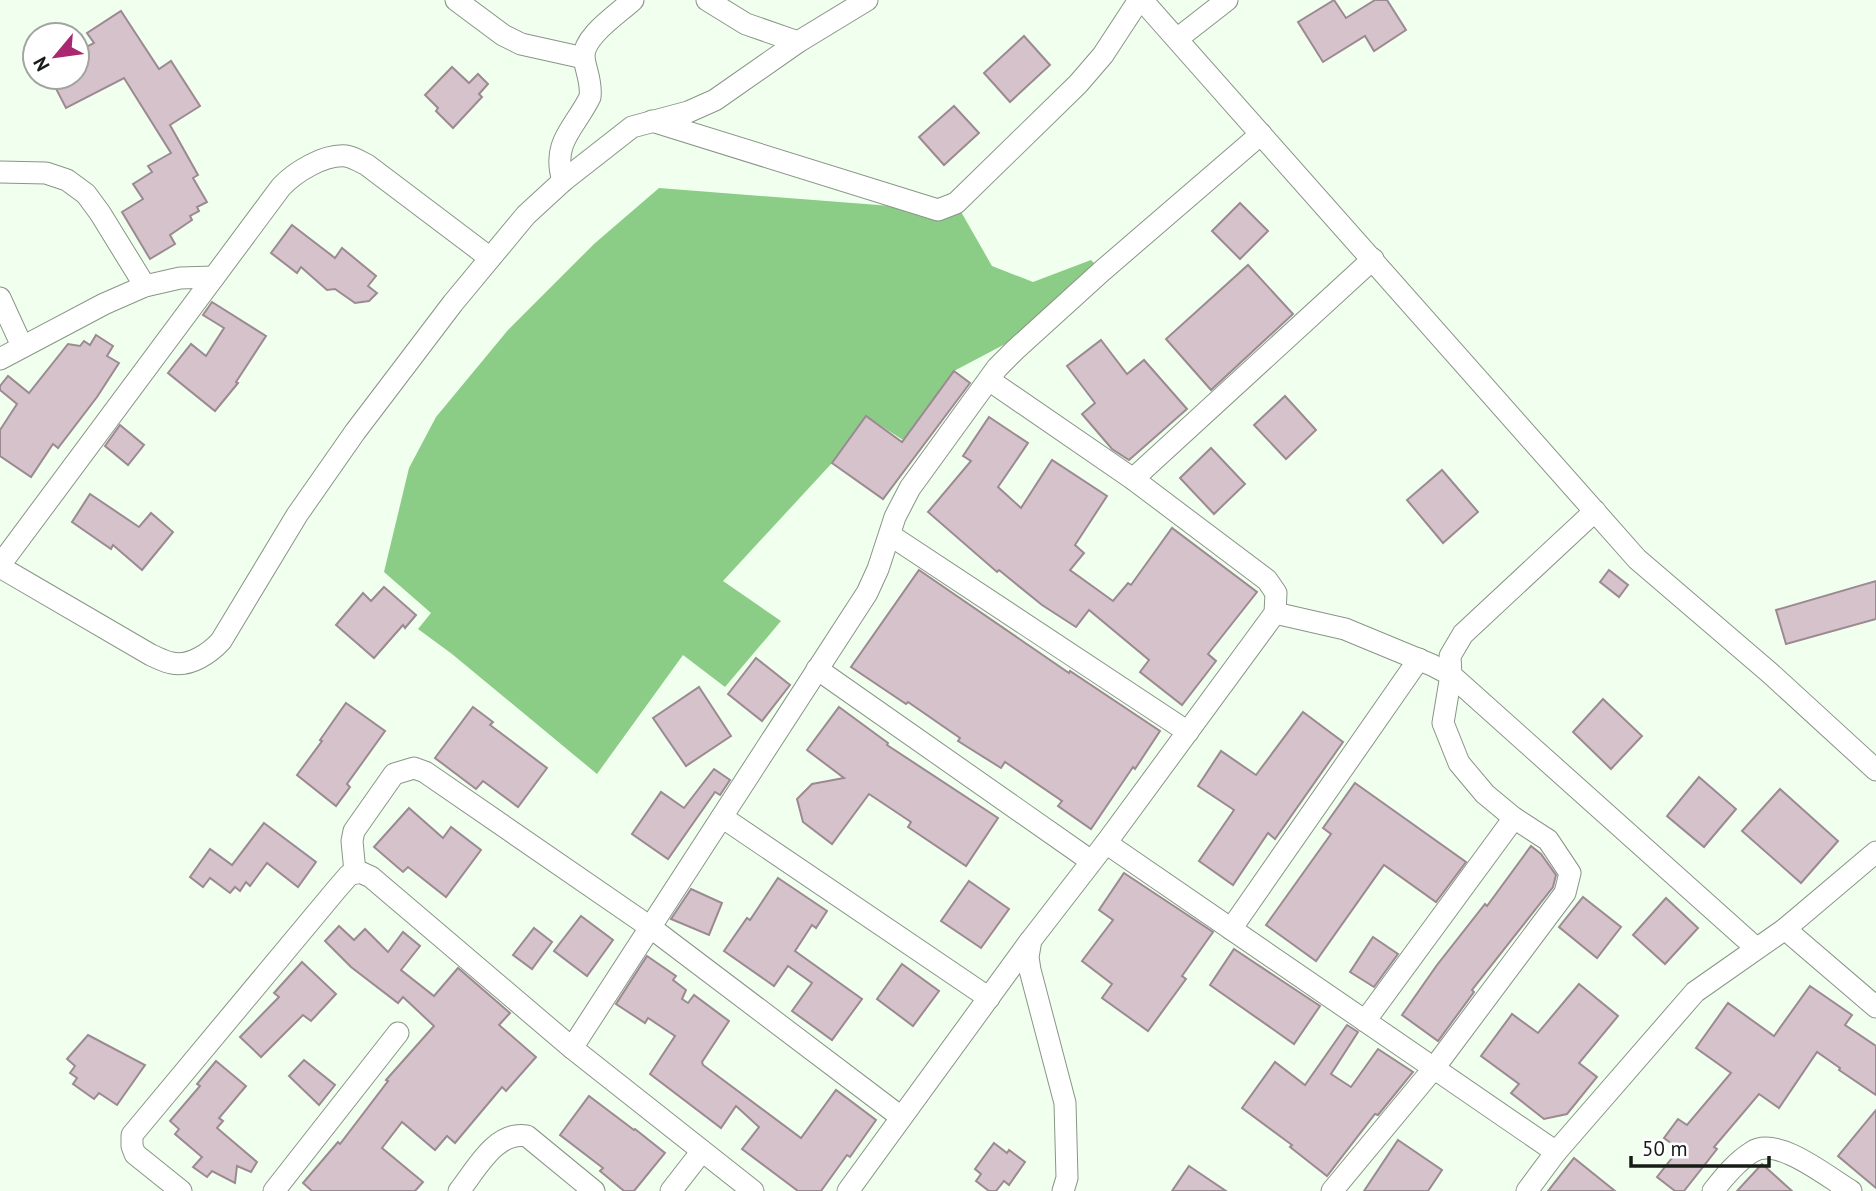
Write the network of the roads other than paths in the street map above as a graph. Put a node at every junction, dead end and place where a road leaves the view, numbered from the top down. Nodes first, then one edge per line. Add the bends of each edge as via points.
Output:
1 (456, 0) edge
2 (633, 0) edge
3 (707, 0) edge
4 (867, 0) edge
5 (1141, 0) edge
6 (1227, 0) edge
7 (1177, 39) junction
8 (798, 42) junction
9 (584, 58) junction
10 (650, 120) junction
11 (1261, 134) junction
12 (0, 173) edge
13 (563, 181) junction
14 (490, 258) junction
15 (1373, 259) junction
16 (214, 277) junction
17 (145, 286) junction
18 (0, 298) edge
19 (22, 346) junction
20 (0, 359) edge
21 (989, 380) junction
22 (1133, 479) junction
23 (1595, 511) junction
24 (890, 535) junction
25 (0, 566) edge
26 (1275, 612) junction
27 (1419, 659) junction
28 (817, 669) junction
29 (1451, 675) junction
30 (1188, 732) junction
31 (1876, 769) edge
32 (722, 817) junction
33 (1514, 818) junction
34 (1106, 843) junction
35 (1876, 852) edge
36 (1091, 861) junction
37 (355, 872) junction
38 (650, 927) junction
39 (1231, 929) junction
40 (1785, 929) junction
41 (1031, 940) junction
42 (1756, 948) junction
43 (989, 998) junction
44 (1876, 1007) edge
45 (1365, 1021) junction
46 (398, 1033) dead end
47 (572, 1048) junction
48 (1434, 1068) junction
49 (901, 1117) junction
50 (702, 1151) junction
51 (1556, 1152) junction
52 (181, 1191) edge
53 (274, 1191) edge
54 (458, 1191) edge
55 (594, 1191) edge
56 (671, 1191) edge
57 (753, 1191) edge
58 (848, 1191) edge
59 (1063, 1191) edge
60 (1332, 1191) edge
61 (1527, 1191) edge
62 (1713, 1191) edge
63 (1851, 1191) edge

1 - 9 street via 521,44
2 - 9 street via 587,42
3 - 8 street via 746,24
4 - 8 street
5 - 7 street
5 - 10 street via 1078,84 956,203 938,210
6 - 7 street
7 - 11 street
8 - 10 street via 715,100 688,112
9 - 13 street via 590,97 560,149
10 - 13 street via 626,131
11 - 15 street
11 - 21 street via 1015,349
12 - 17 street via 46,173 67,180 86,194
13 - 14 street
14 - 16 street via 367,165 346,156 312,165 286,181
14 - 25 street via 297,515 211,652 171,663 151,655
15 - 22 street
15 - 23 street
16 - 17 street
16 - 25 street
17 - 19 street
18 - 19 street
19 - 20 street
21 - 22 street
21 - 24 street via 910,488
22 - 26 street via 1266,580 1276,593
23 - 29 street via 1463,634 1450,656
23 - 31 street via 1637,559
24 - 28 street via 867,593
24 - 30 street
26 - 27 street via 1345,629
26 - 30 street
27 - 29 street
27 - 39 street
28 - 32 street
28 - 36 street
29 - 33 street via 1443,723 1459,762 1485,794
29 - 42 street
30 - 34 street
32 - 38 street
32 - 43 street
33 - 45 street
33 - 48 street via 1548,840 1570,873 1565,893
34 - 36 street
34 - 39 street
35 - 40 street
36 - 41 street
37 - 38 street via 354,831 394,774 414,768
37 - 47 street via 371,877
37 - 52 street via 132,1135 135,1154
38 - 47 street
38 - 49 street
39 - 45 street
40 - 42 street
40 - 44 street
41 - 43 street
41 - 59 street via 1030,970 1065,1102 1067,1178
42 - 51 street via 1695,992
43 - 49 street
45 - 48 street
46 - 53 street
47 - 50 street
48 - 51 street
48 - 60 street
49 - 58 street
50 - 56 street
50 - 57 street
51 - 61 street
54 - 55 street via 496,1145 517,1134 527,1136
62 - 63 street via 1754,1150 1767,1147 1785,1151

